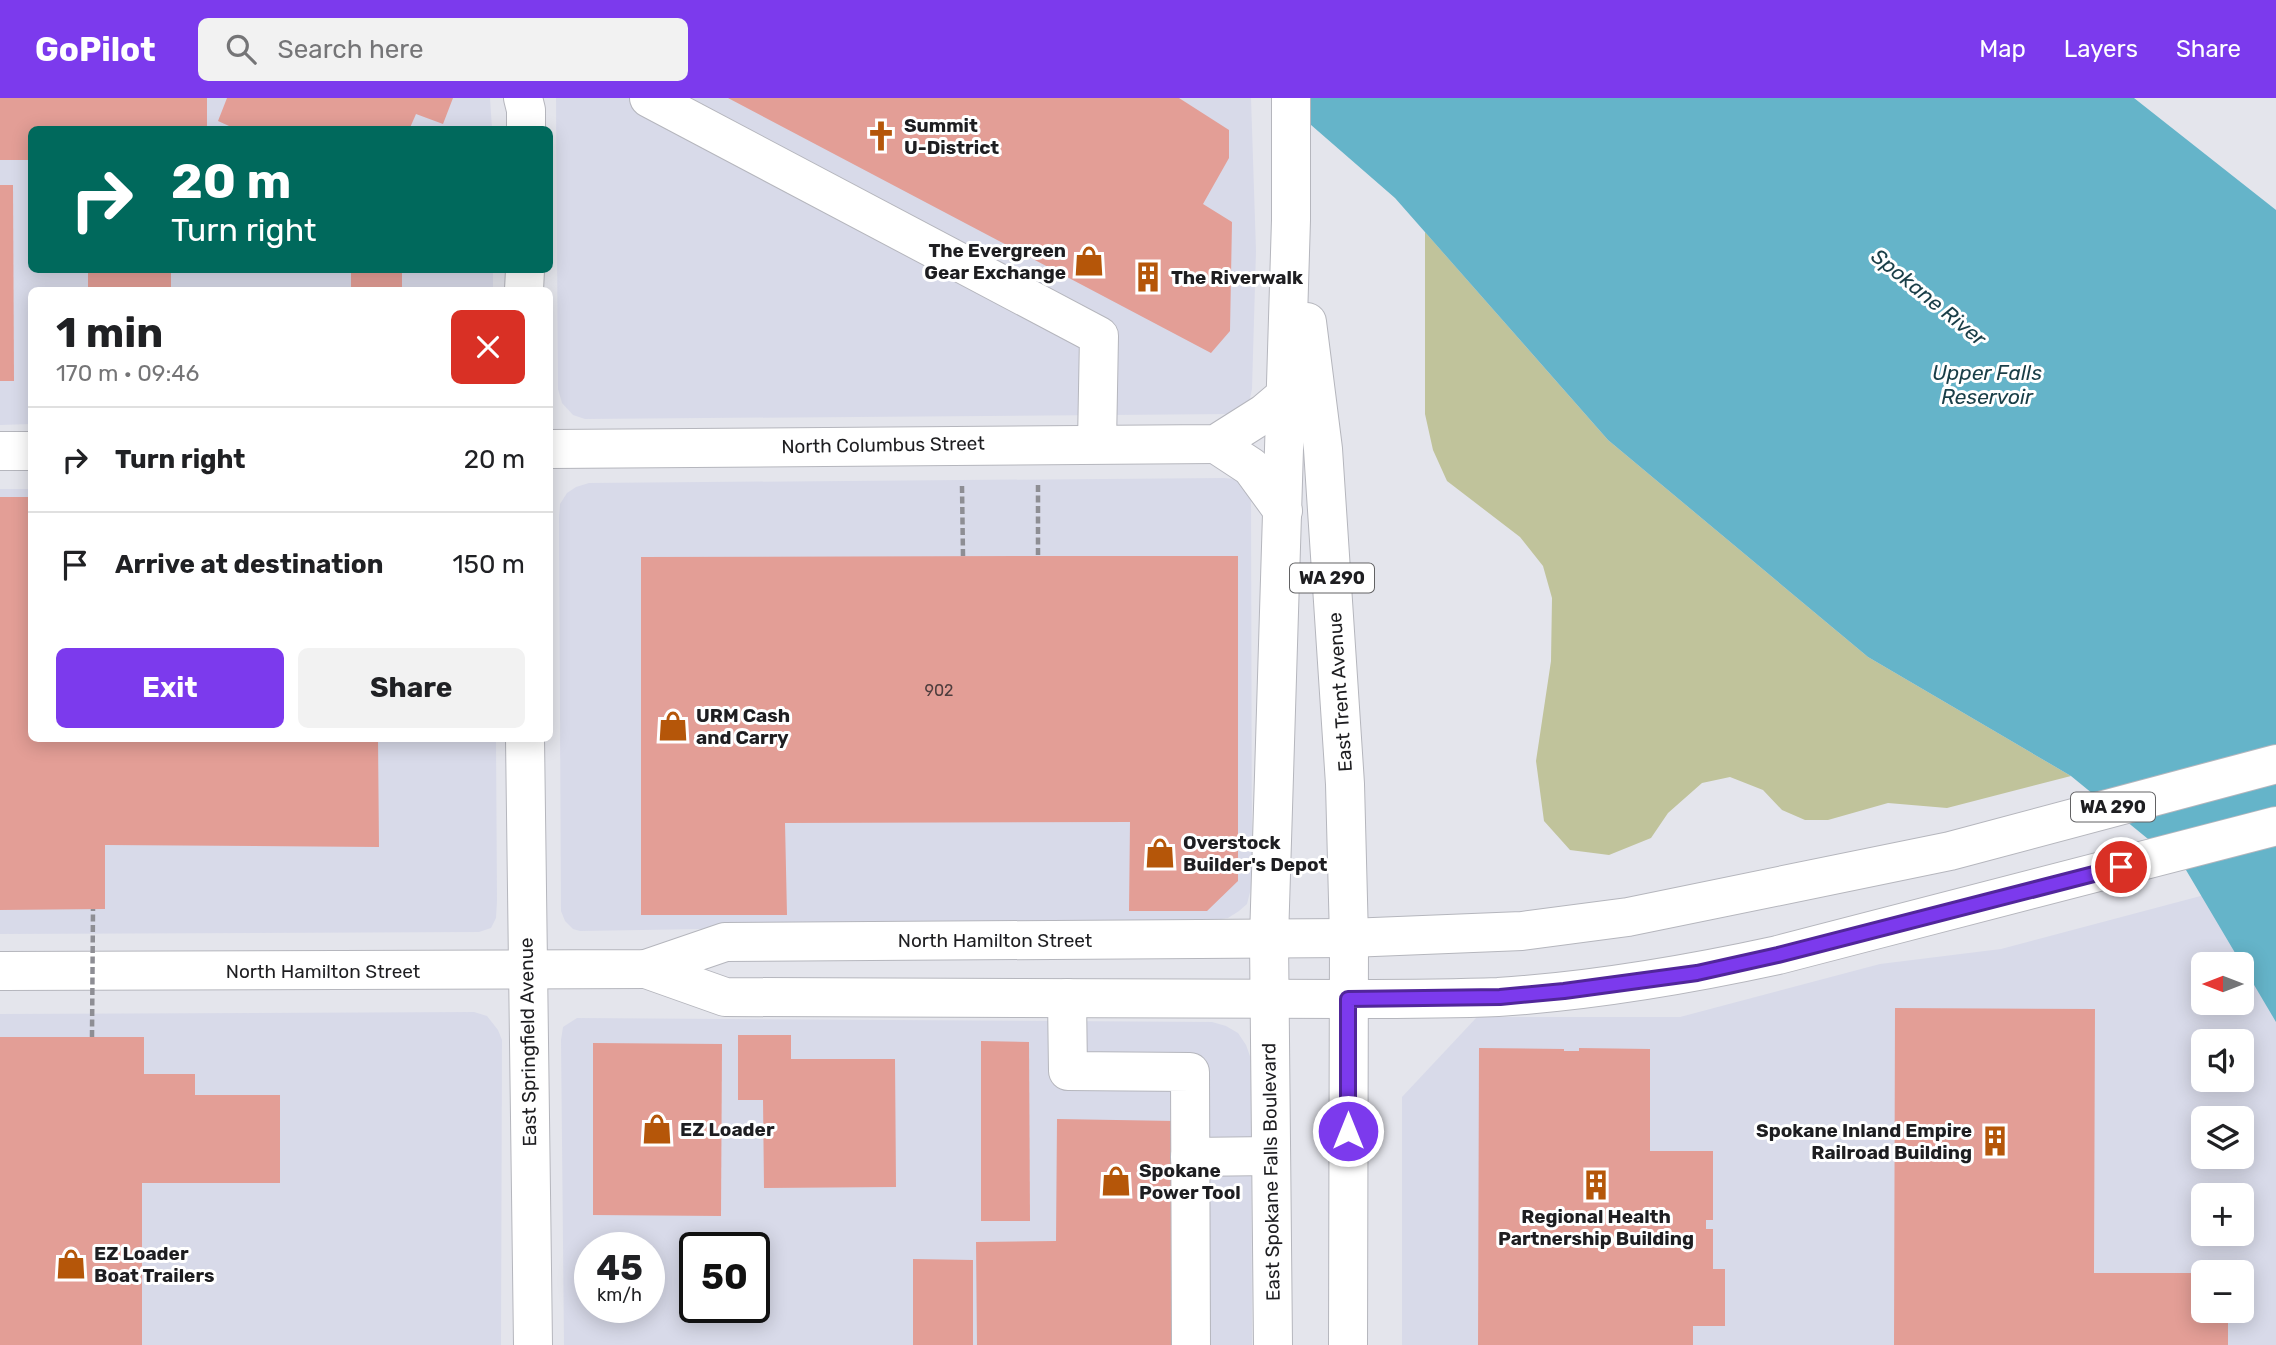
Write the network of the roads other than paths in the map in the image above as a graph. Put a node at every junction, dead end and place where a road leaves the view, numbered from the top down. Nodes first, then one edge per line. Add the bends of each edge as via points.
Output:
1 (523, 98) edge
2 (649, 98) edge
3 (1291, 98) edge
4 (526, 126) edge
5 (1291, 206) junction
6 (1286, 395) junction
7 (1097, 443) junction
8 (1216, 444) junction
9 (553, 449) edge
10 (0, 451) edge
11 (28, 451) edge
12 (1283, 511) junction
13 (525, 742) edge
14 (2276, 764) edge
15 (2276, 826) edge
16 (1349, 938) junction
17 (1269, 939) junction
18 (646, 969) junction
19 (0, 971) edge
20 (526, 971) junction
21 (1068, 998) junction
22 (1269, 999) junction
23 (1348, 999) junction
24 (1190, 1157) junction
25 (1271, 1157) junction
26 (533, 1345) edge
27 (1191, 1345) edge
28 (1273, 1345) edge
29 (1348, 1345) edge

1 - 4 main road
2 - 7 main road via 1099,336
3 - 5 main road, East Trent Avenue / WA 290
5 - 6 main road, East Trent Avenue / WA 290
5 - 16 main road, East Trent Avenue / WA 290 via 1323,449 1345,784
6 - 8 main road
6 - 12 main road, East Trent Avenue / WA 290
7 - 8 main road, North Columbus Street
7 - 9 main road, North Columbus Street
8 - 12 main road via 1251,467
10 - 11 main road
12 - 17 main road, East Trent Avenue / WA 290
13 - 20 main road, East Springfield Avenue
14 - 16 main road, WA 290 via 1950,850 1628,917 1522,931
15 - 23 main road, North Hamilton Street via 1697,973 1500,997
16 - 17 main road, North Hamilton Street
16 - 23 main road, East Trent Avenue
17 - 18 main road, North Hamilton Street via 725,942
17 - 22 main road, East Trent Avenue / WA 290
18 - 20 main road, North Hamilton Street
18 - 21 main road, North Hamilton Street via 725,997
19 - 20 main road, North Hamilton Street
20 - 26 main road, East Springfield Avenue
21 - 22 main road, North Hamilton Street
21 - 24 main road via 1068,1070 1190,1072
22 - 23 main road, North Hamilton Street
22 - 25 main road, East Spokane Falls Boulevard
23 - 29 main road
24 - 25 main road
24 - 27 main road
25 - 28 main road, East Spokane Falls Boulevard

